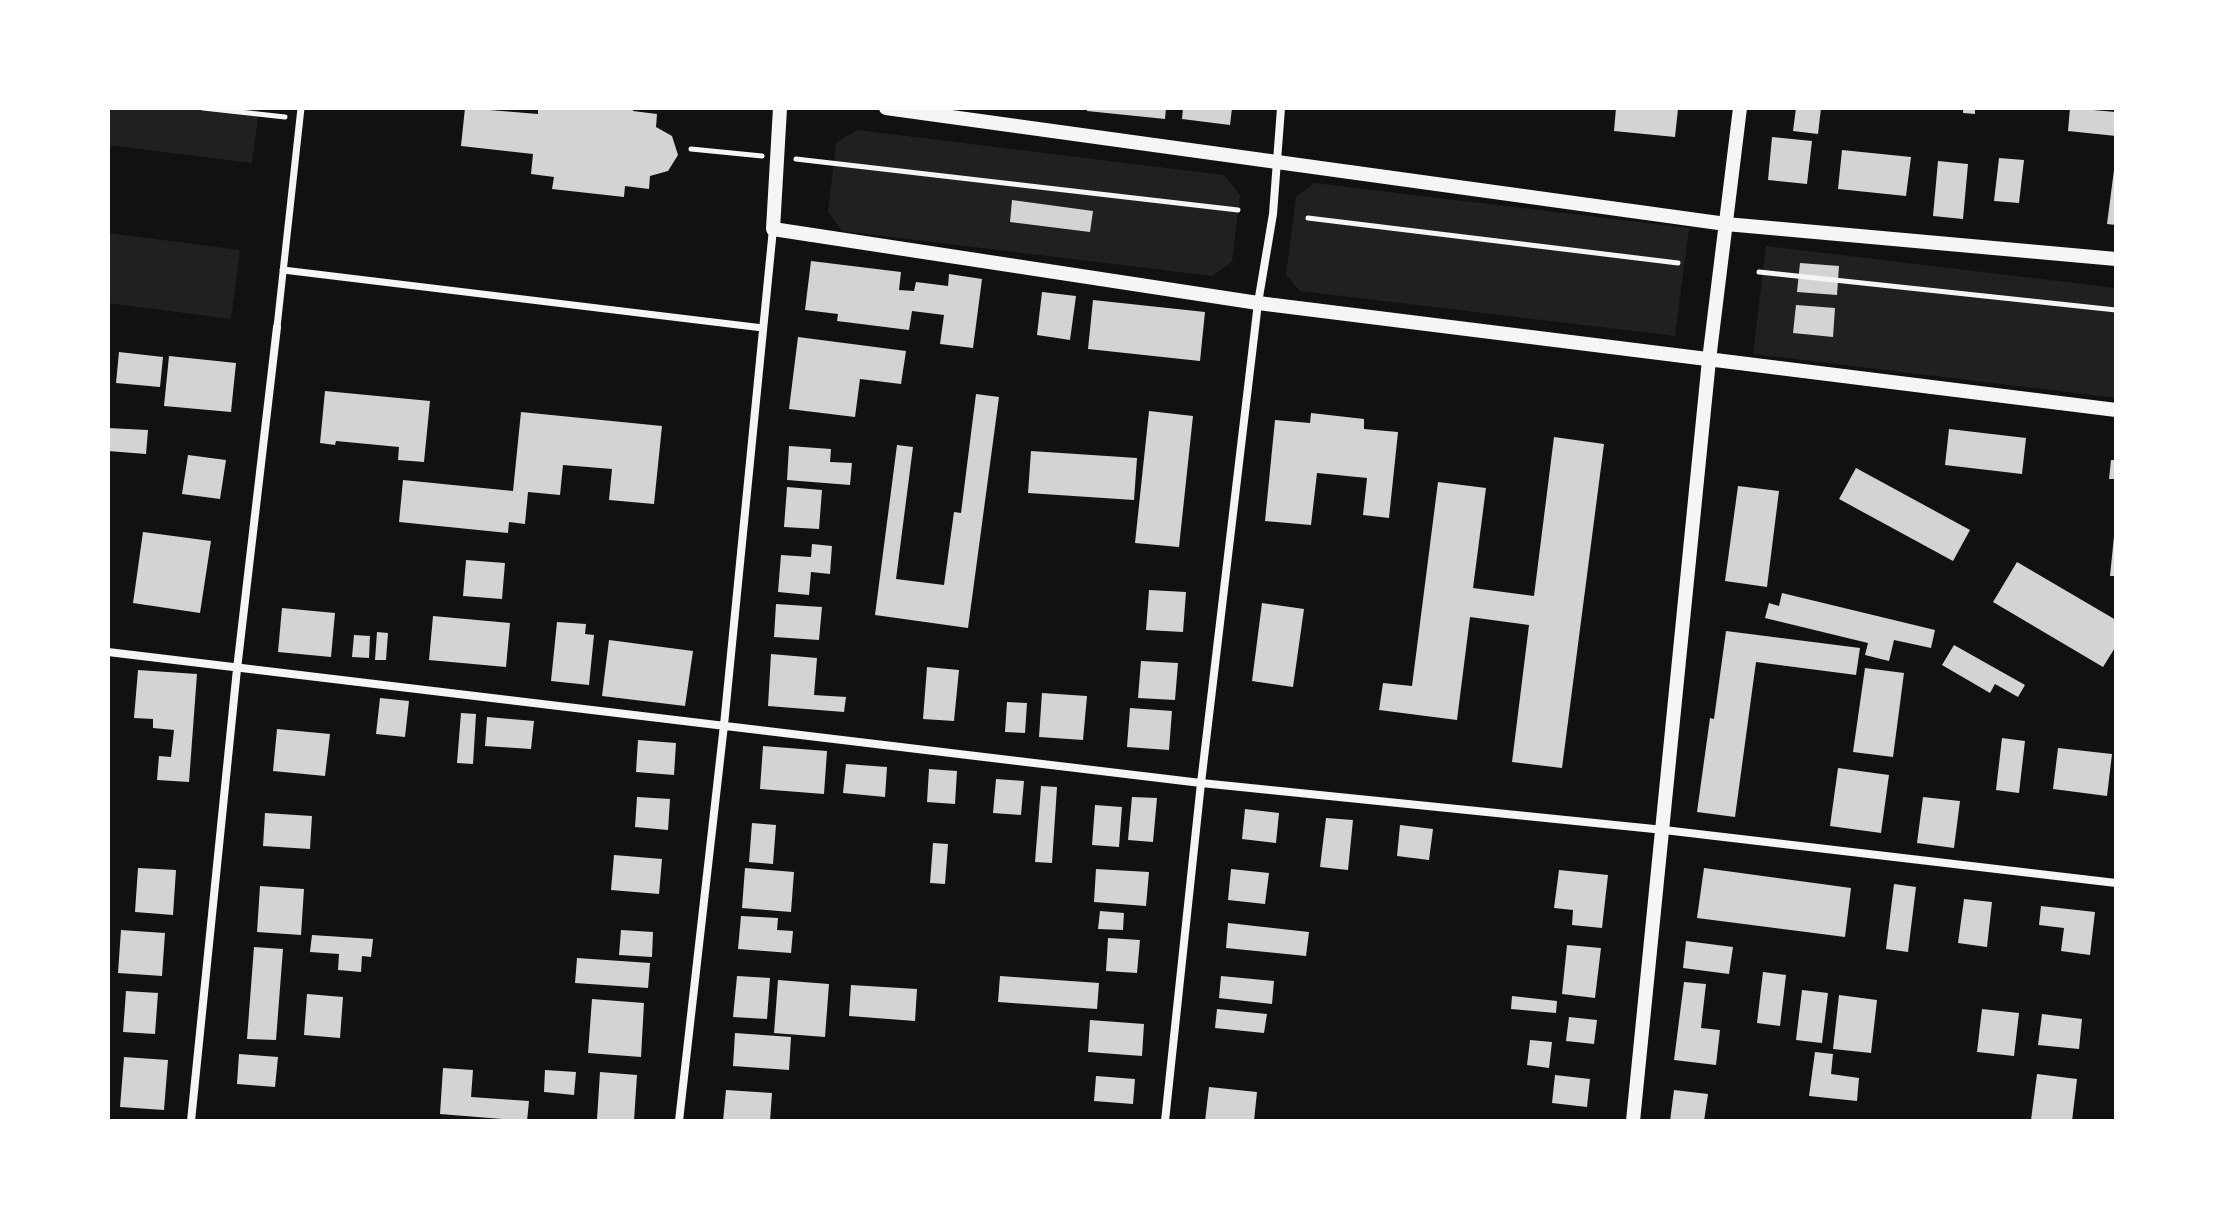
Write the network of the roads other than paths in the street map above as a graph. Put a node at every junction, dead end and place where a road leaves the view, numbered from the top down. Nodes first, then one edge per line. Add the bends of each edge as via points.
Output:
1 (301, 108) edge
2 (780, 108) edge
3 (886, 108) edge
4 (1281, 108) edge
5 (1740, 108) edge
6 (1276, 160) junction
7 (1726, 224) junction
8 (773, 229) junction
9 (2116, 259) edge
10 (283, 270) junction
11 (1258, 303) junction
12 (277, 327) joint
13 (763, 328) junction
14 (1709, 360) junction
15 (2116, 410) edge
16 (108, 652) edge
17 (237, 669) junction
18 (724, 725) junction
19 (1201, 783) junction
20 (1664, 830) junction
21 (2116, 883) edge
22 (191, 1121) edge
23 (679, 1121) edge
24 (1165, 1121) edge
25 (1633, 1121) edge

1 - 10 street
2 - 8 street
3 - 6 street
4 - 6 street
5 - 7 street
6 - 7 street
6 - 11 street
7 - 9 street
7 - 14 street
8 - 11 street
8 - 13 street
10 - 12 street
10 - 13 street
11 - 14 street
11 - 19 street
12 - 17 street
13 - 18 street
14 - 15 street
14 - 20 street
16 - 17 street
17 - 18 street
17 - 22 street
18 - 19 street
18 - 23 street
19 - 20 street
19 - 24 street
20 - 21 street
20 - 25 street

